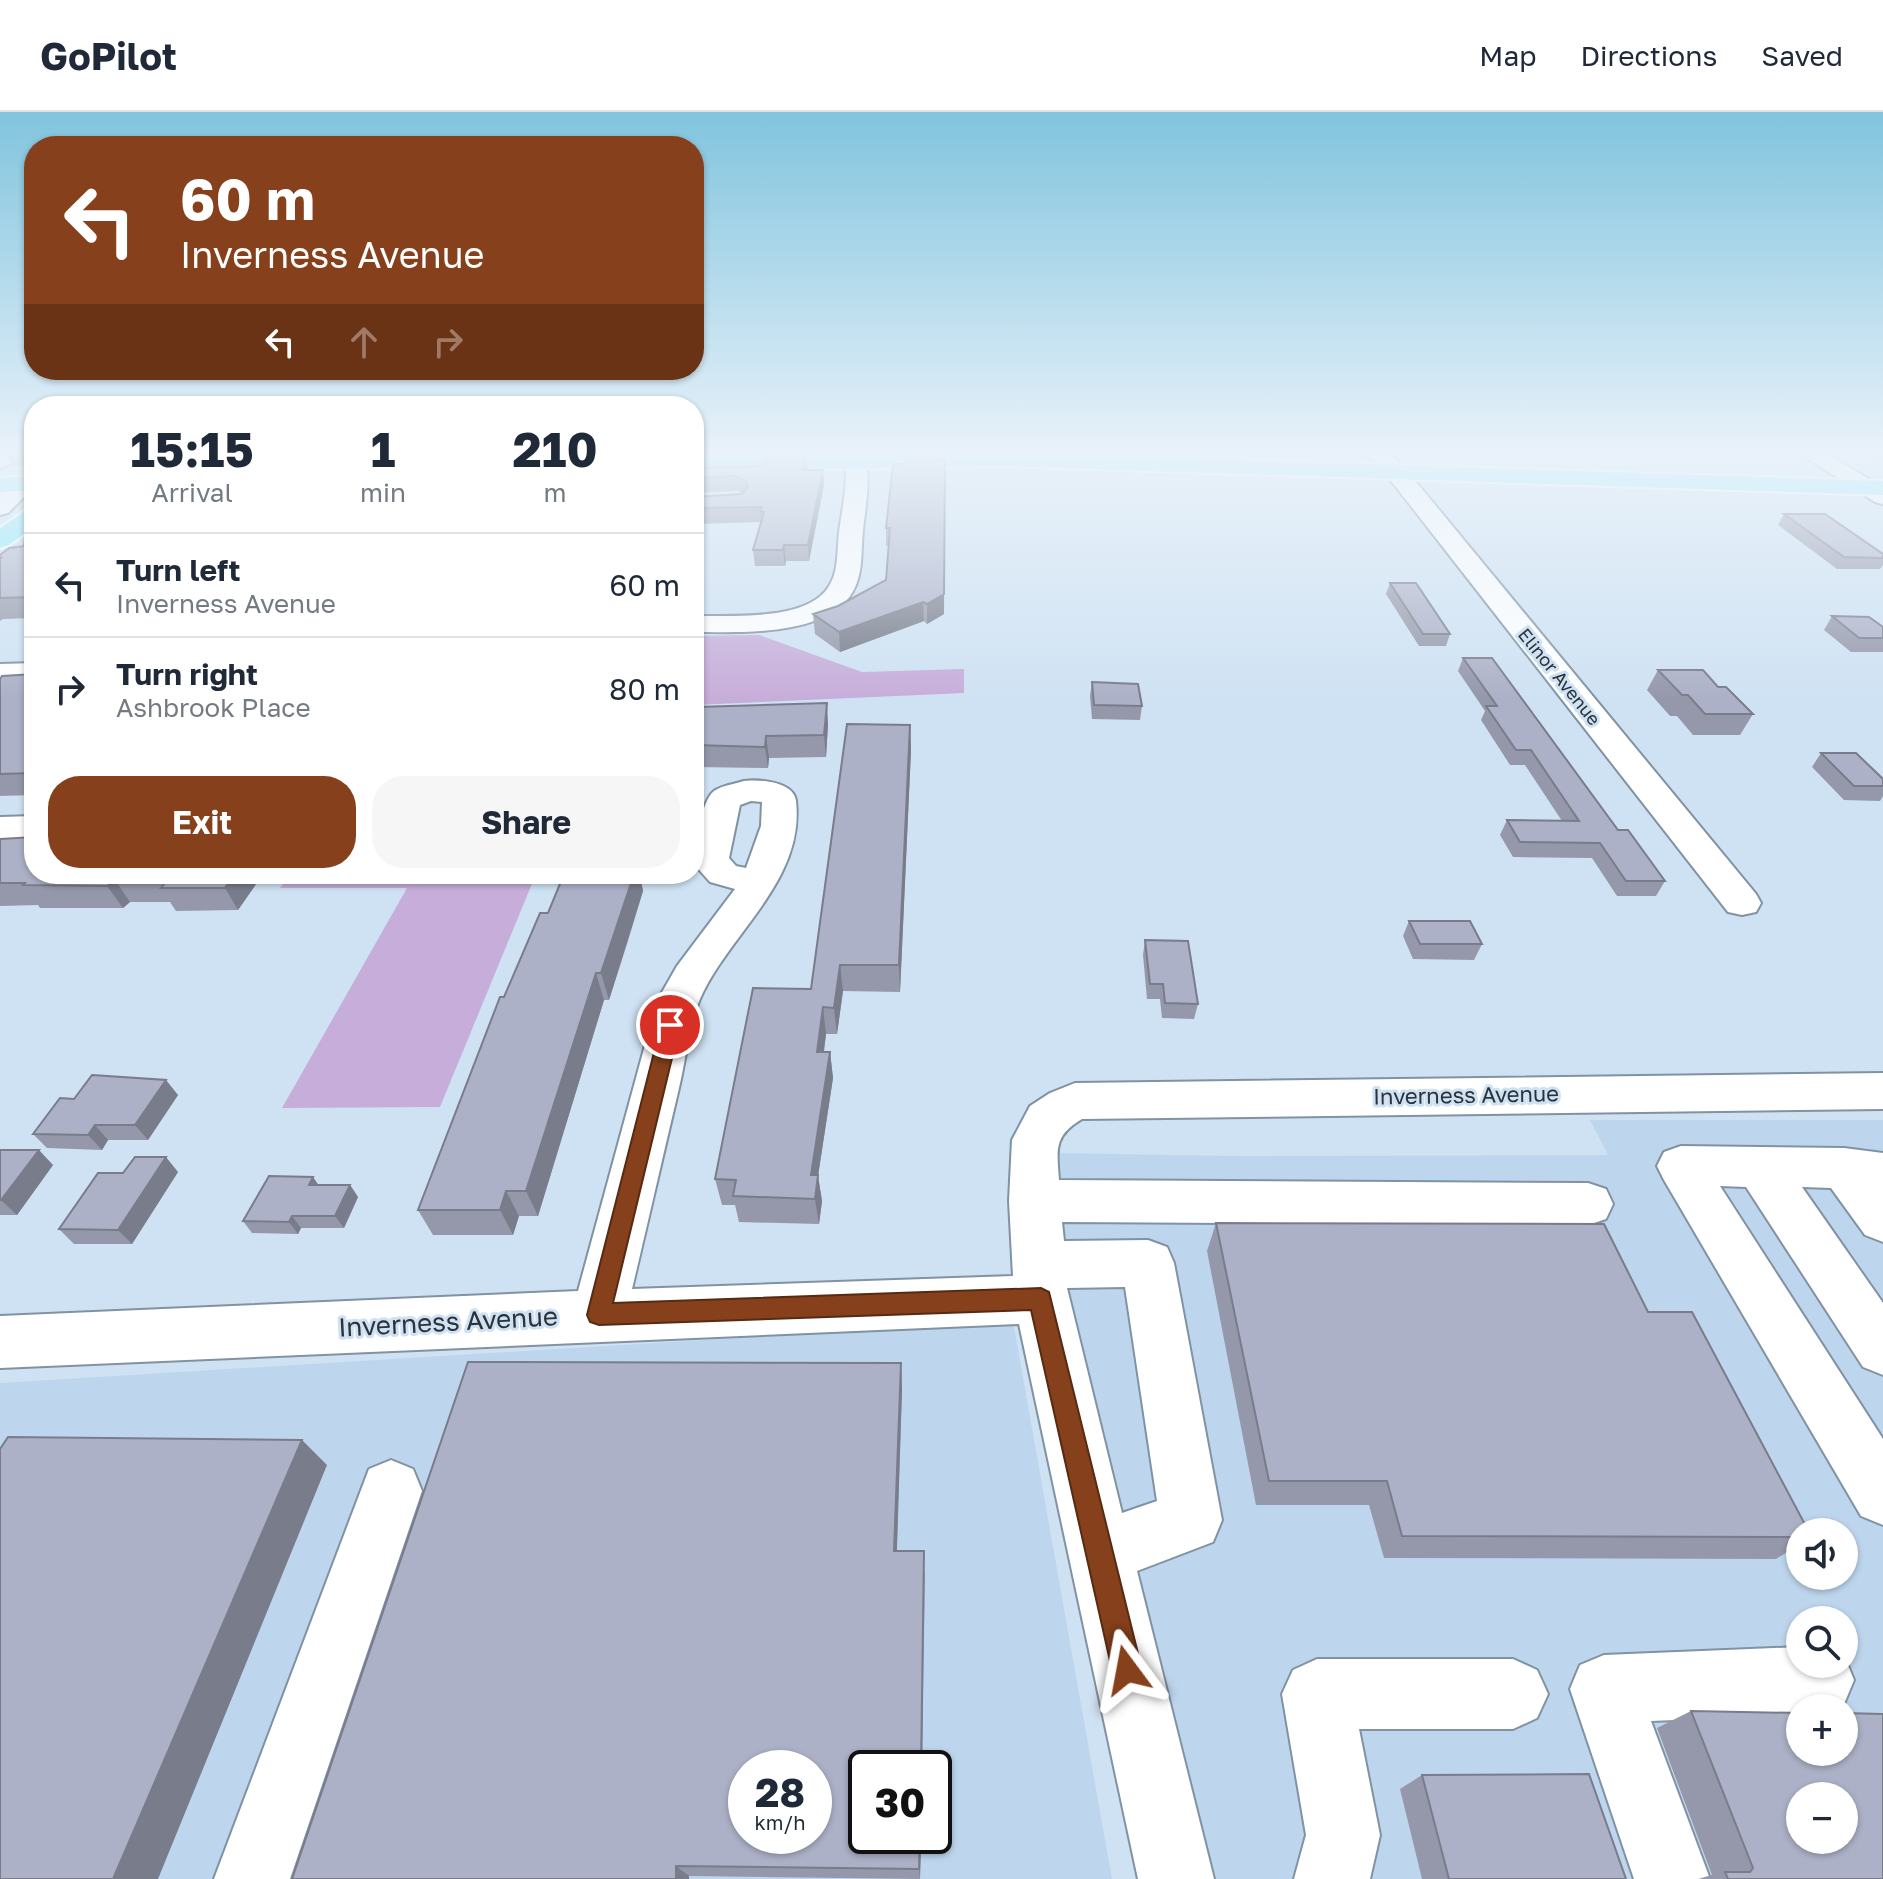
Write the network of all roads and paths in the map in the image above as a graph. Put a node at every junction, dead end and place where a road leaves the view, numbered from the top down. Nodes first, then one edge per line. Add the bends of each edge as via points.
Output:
1 (851, 533) edge
2 (1443, 533) edge
3 (704, 624) edge
4 (24, 672) edge
5 (0, 673) edge
6 (24, 827) edge
7 (0, 828) edge
8 (756, 883) dead end
9 (1742, 903) dead end
10 (1883, 1091) edge
11 (1760, 1167) junction
12 (1864, 1170) edge
13 (1034, 1201) junction
14 (1588, 1204) dead end
15 (1883, 1220) edge
16 (1040, 1282) junction
17 (599, 1315) junction
18 (0, 1342) edge
19 (1883, 1349) edge
20 (391, 1491) dead end
21 (1883, 1494) edge
22 (1100, 1553) junction
23 (1820, 1680) dead end
24 (1513, 1694) dead end
25 (1169, 1877) edge
26 (252, 1879) edge
27 (1332, 1879) edge
28 (1672, 1879) edge

1 - 3 street via 839,592 816,610 779,620
2 - 9 street, Elinor Avenue
4 - 5 street
6 - 7 street
8 - 17 street via 678,1001
10 - 13 street, Inverness Avenue via 1075,1101 1052,1113 1037,1131
11 - 12 street
11 - 19 street
11 - 21 street via 1681,1166
12 - 15 street
13 - 14 street
13 - 16 street
16 - 17 street, Inverness Avenue
16 - 22 street
16 - 22 street, Inverness Avenue via 1148,1263 1191,1520
17 - 18 street, Inverness Avenue
20 - 26 street
22 - 25 street
23 - 28 street via 1604,1689
24 - 27 street via 1317,1694 1343,1835

